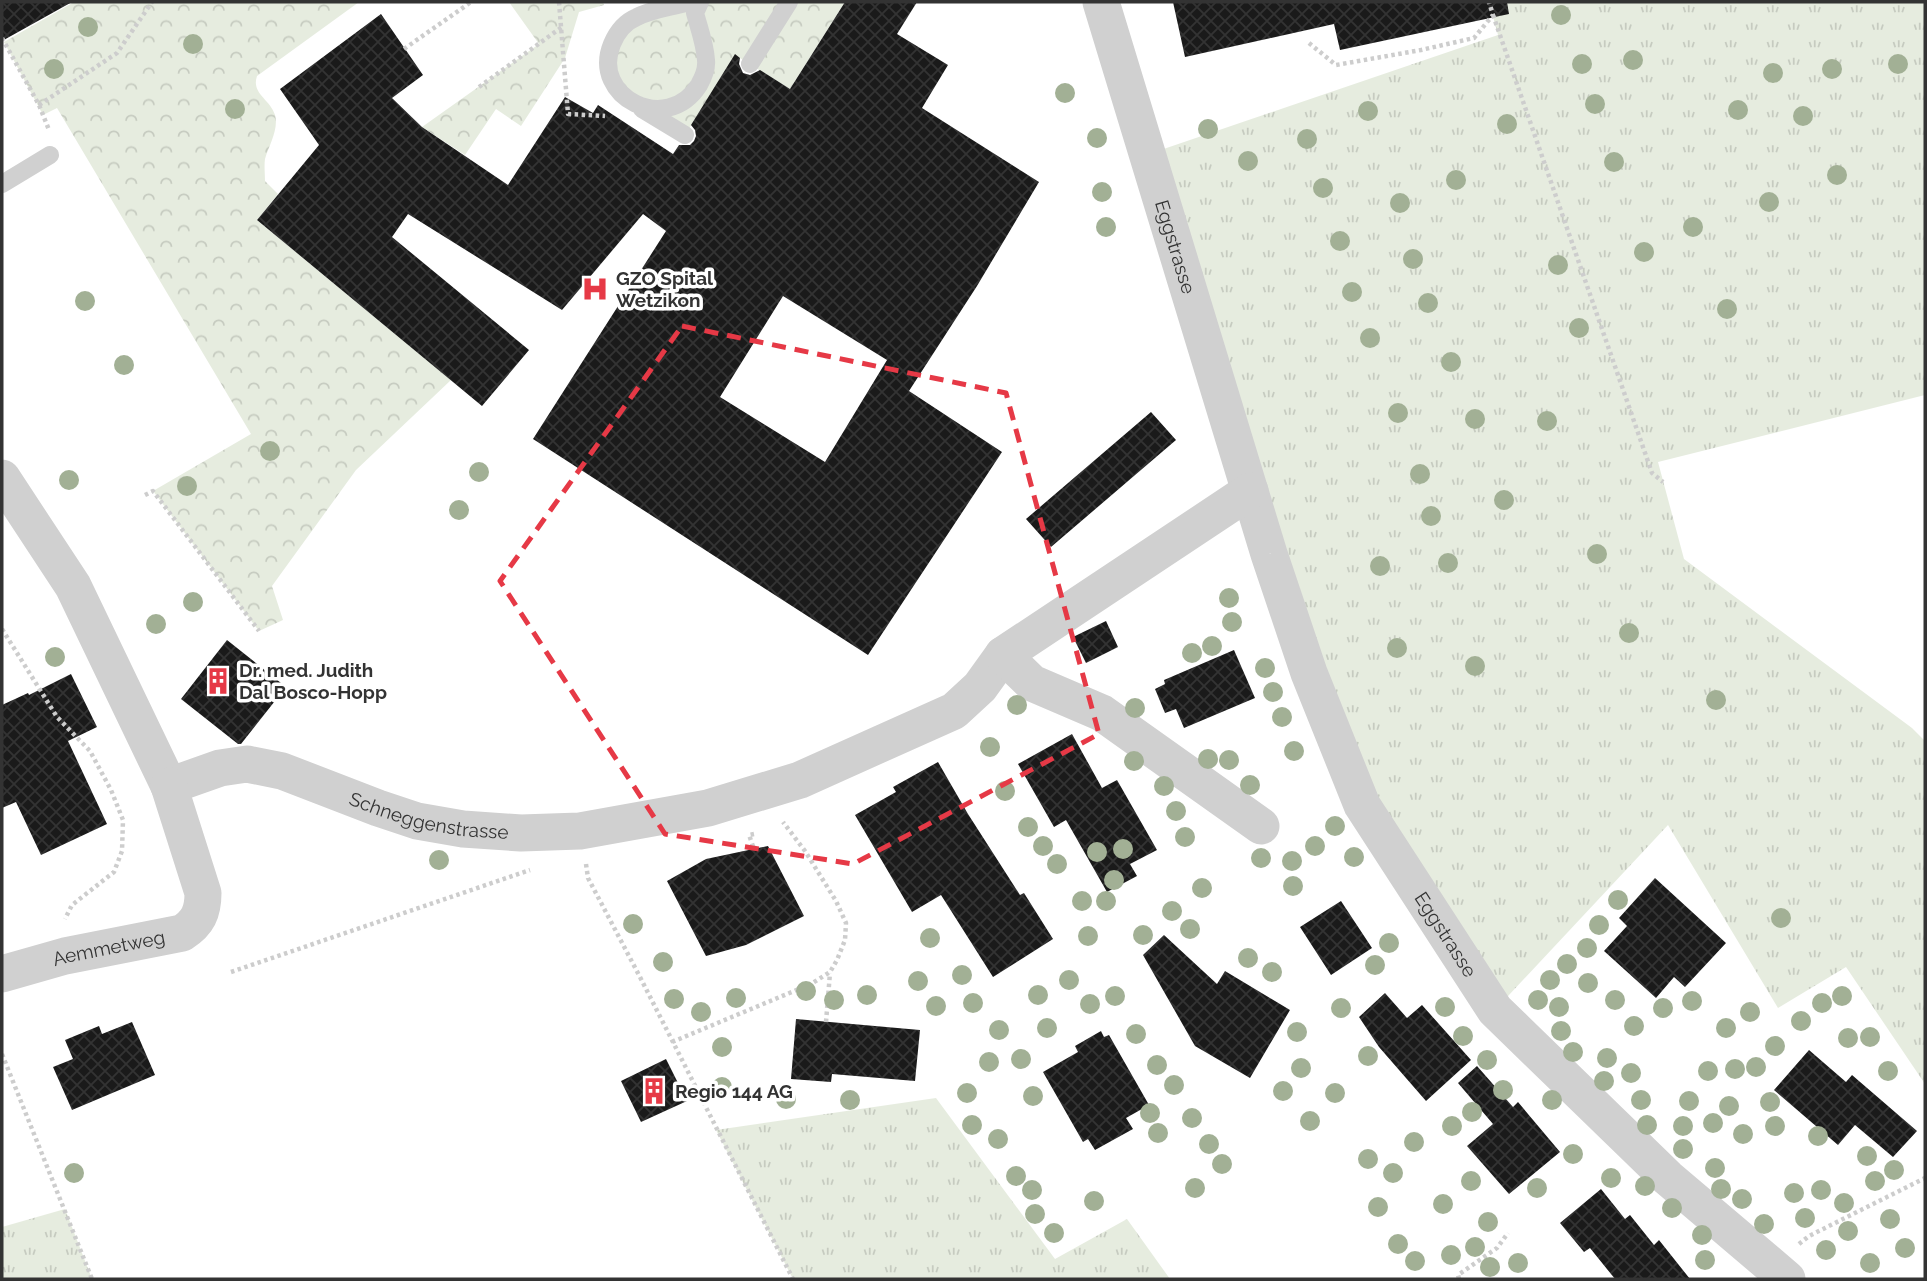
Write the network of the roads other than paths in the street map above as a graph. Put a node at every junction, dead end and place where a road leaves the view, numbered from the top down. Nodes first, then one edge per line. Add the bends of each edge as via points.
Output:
1 (688, 2) edge
2 (701, 2) edge
3 (789, 2) edge
4 (1101, 2) edge
5 (750, 64) dead end
6 (629, 101) junction
7 (685, 135) dead end
8 (50, 155) road end
9 (2, 184) edge
10 (2, 478) edge
11 (1250, 491) junction
12 (1003, 654) junction
13 (169, 786) junction
14 (1261, 826) dead end
15 (2, 974) edge
16 (1779, 1273) edge

1 - 6 lane via 637,17 616,35 608,62 617,89
2 - 6 lane via 695,13 706,62 694,93 683,103 655,110
3 - 5 lane
4 - 11 street, Eggstrasse
6 - 7 lane
8 - 9 lane
10 - 13 street via 72,586
11 - 12 street
11 - 16 street, Eggstrasse via 1309,673 1362,804 1495,1010 1668,1178
12 - 13 street, Schneggenstrasse via 980,687 954,711 800,780 708,808 580,831 521,833 417,821 282,771 247,764
12 - 14 street via 1032,682 1102,713
13 - 15 street, Aemmetweg via 203,893 200,917 192,927

